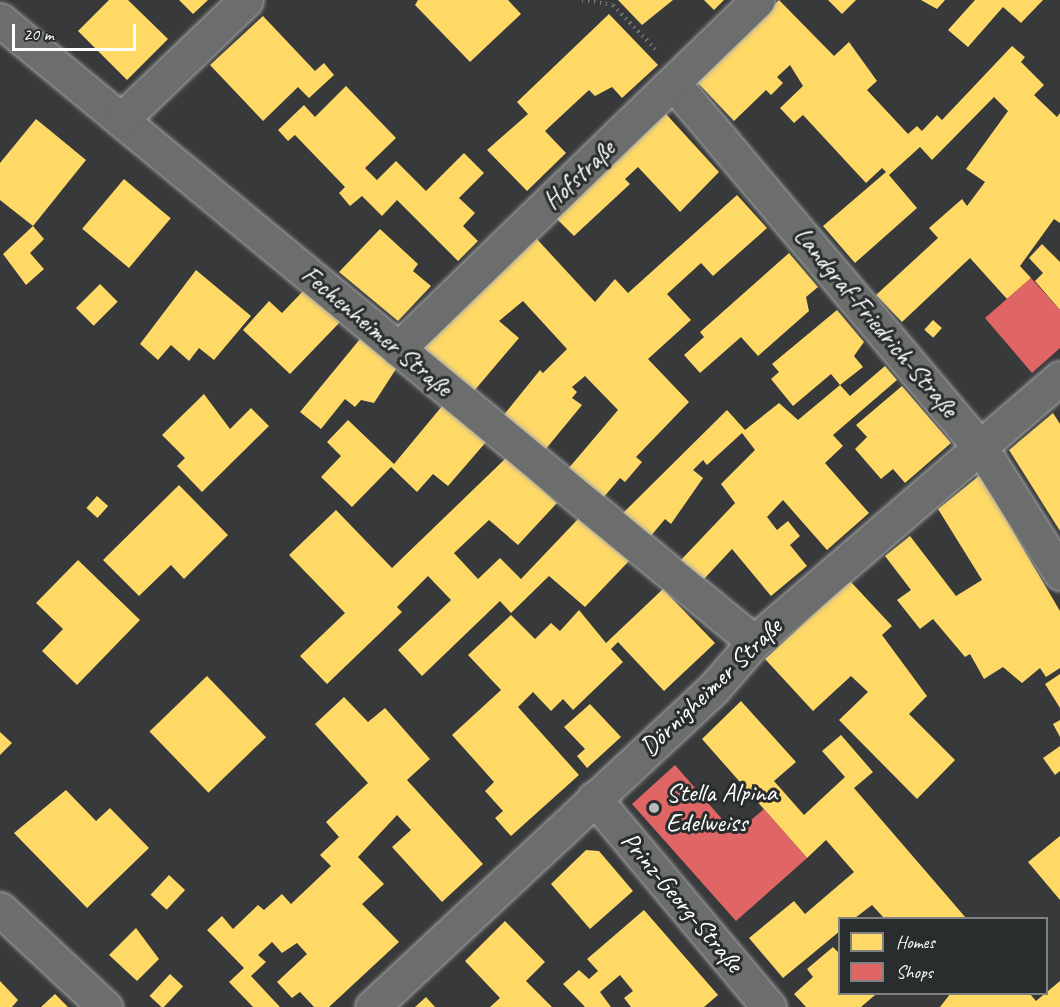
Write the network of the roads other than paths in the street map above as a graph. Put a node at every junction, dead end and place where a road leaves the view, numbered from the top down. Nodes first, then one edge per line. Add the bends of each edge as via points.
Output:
1 (246, 0) edge
2 (759, 0) edge
3 (0, 20) edge
4 (678, 81) junction
5 (122, 120) junction
6 (398, 349) junction
7 (1060, 378) edge
8 (981, 448) junction
9 (1060, 573) edge
10 (754, 642) junction
11 (594, 798) junction
12 (0, 909) edge
13 (105, 1007) edge
14 (372, 1007) edge
15 (769, 1007) edge

1 - 5 street
2 - 4 street, Hofstraße
3 - 5 street, Fechenheimer Straße
4 - 6 street, Hofstraße
4 - 8 street, Landgraf-Friedrich-Straße
5 - 6 street, Fechenheimer Straße
6 - 10 street, Fechenheimer Straße
7 - 8 street, Dörnigheimer Straße
8 - 9 street, Landgraf-Friedrich-Straße
8 - 10 street, Dörnigheimer Straße
10 - 11 street, Dörnigheimer Straße via 714,688
11 - 14 street, Dörnigheimer Straße
11 - 15 street, Prinz-Georg-Straße
12 - 13 street

